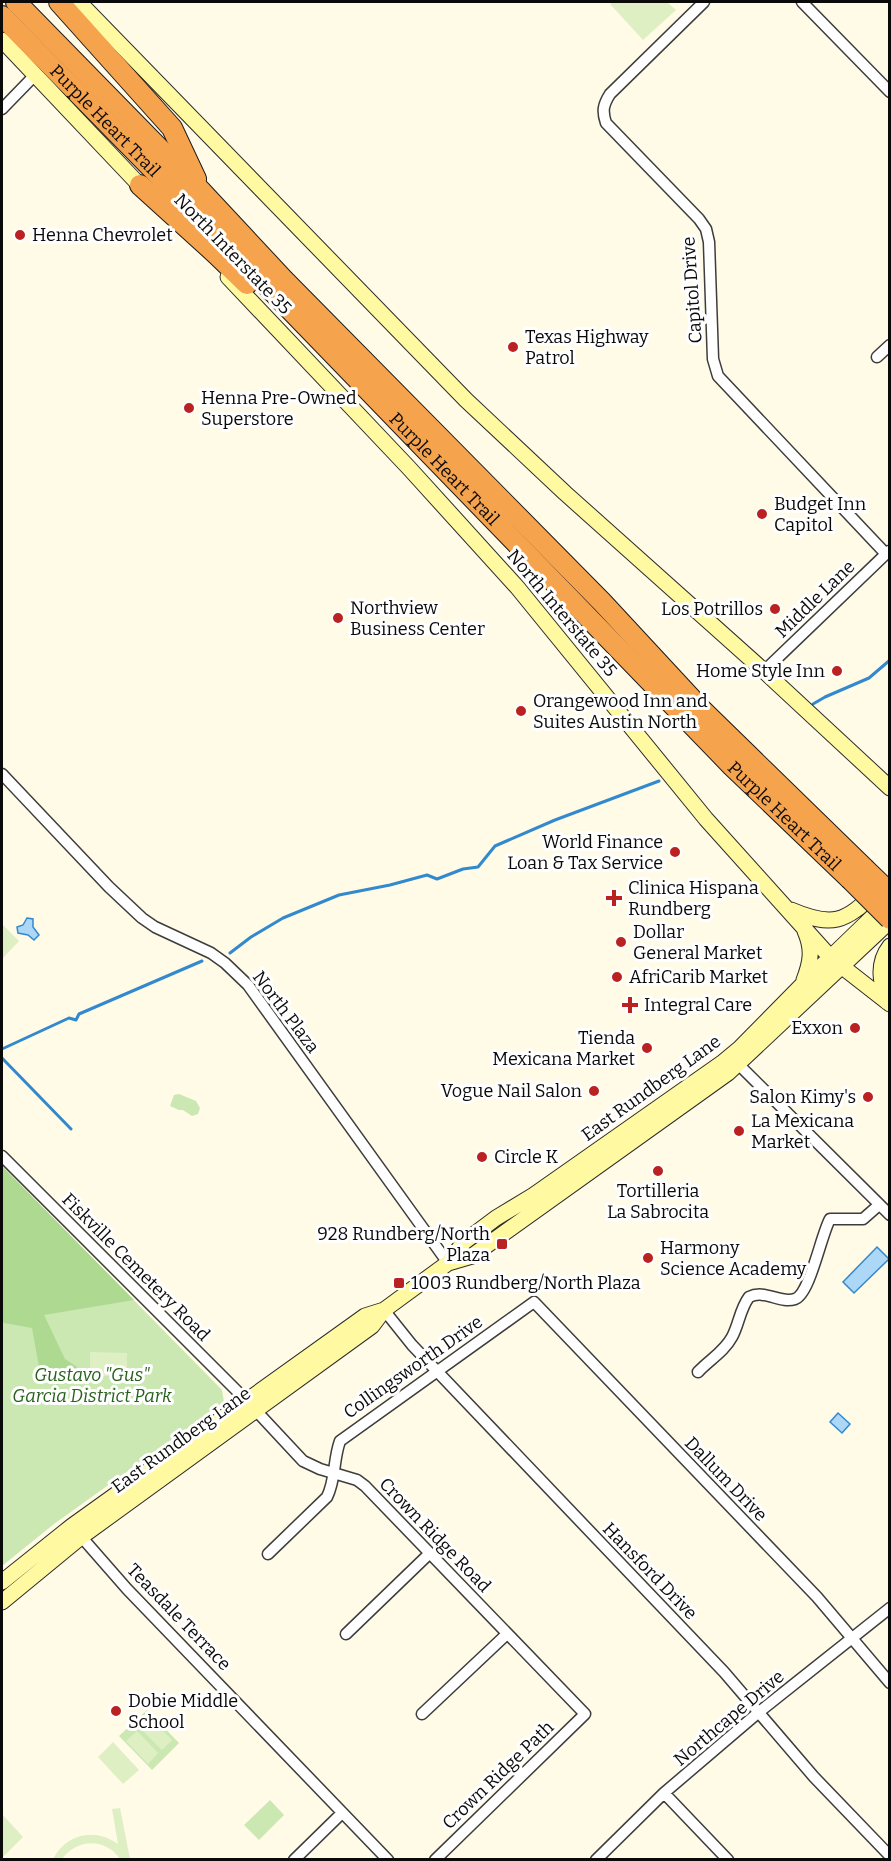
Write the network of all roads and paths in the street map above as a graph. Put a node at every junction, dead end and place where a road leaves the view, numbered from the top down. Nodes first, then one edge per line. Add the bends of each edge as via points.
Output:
1 (16, 2) edge
2 (59, 2) edge
3 (79, 2) edge
4 (704, 2) edge
5 (802, 2) edge
6 (2, 16) edge
7 (2, 40) edge
8 (35, 75) junction
9 (890, 92) edge
10 (2, 110) edge
11 (140, 185) junction
12 (202, 192) junction
13 (890, 345) edge
14 (877, 357) dead end
15 (424, 450) junction
16 (888, 552) edge
17 (764, 671) junction
18 (2, 774) edge
19 (890, 788) edge
20 (857, 874) junction
21 (890, 880) edge
22 (890, 893) edge
23 (890, 901) edge
24 (789, 909) junction
25 (890, 920) edge
26 (804, 928) junction
27 (890, 946) edge
28 (837, 962) junction
29 (803, 984) junction
30 (888, 1003) edge
31 (734, 1061) junction
32 (2, 1156) edge
33 (879, 1205) junction
34 (890, 1215) edge
35 (448, 1263) junction
36 (534, 1302) joint
37 (384, 1311) junction
38 (436, 1371) junction
39 (698, 1372) dead end
40 (250, 1406) junction
41 (335, 1473) junction
42 (77, 1532) junction
43 (430, 1553) junction
44 (268, 1554) dead end
45 (3, 1581) edge
46 (24, 1584) junction
47 (2, 1602) edge
48 (890, 1608) edge
49 (346, 1634) dead end
50 (507, 1634) junction
51 (852, 1638) junction
52 (890, 1683) edge
53 (759, 1712) junction
54 (422, 1714) dead end
55 (585, 1714) joint
56 (664, 1793) junction
57 (342, 1813) junction
58 (890, 1856) edge
59 (294, 1860) edge
60 (387, 1860) edge
61 (435, 1860) edge
62 (596, 1860) edge
63 (728, 1860) edge

1 - 12 highway, Purple Heart Trail
2 - 12 highway via 172,128
3 - 17 main road via 466,400
4 - 16 street, Capitol Drive via 610,94 604,104 606,123 706,229 713,359 718,376
5 - 9 street
6 - 15 highway, Purple Heart Trail
7 - 8 main road, North Interstate 35
8 - 10 street
8 - 11 main road, North Interstate 35
11 - 15 highway via 381,417
11 - 24 main road, North Interstate 35 via 517,587 706,819
12 - 20 highway, Purple Heart Trail via 602,602
13 - 14 street
15 - 20 highway, Purple Heart Trail via 723,758
16 - 17 street, Middle Lane
17 - 19 main road
18 - 35 street, North Plaza via 142,918 211,953 248,985
20 - 22 highway, Purple Heart Trail, bridge
20 - 25 highway, Purple Heart Trail, bridge
21 - 24 main road via 856,911 842,918 819,920
23 - 28 main road, East Rundberg Lane
24 - 26 main road, North Interstate 35
25 - 28 main road, East Rundberg Lane
26 - 28 main road, North Interstate 35
26 - 29 main road via 811,956
27 - 30 main road via 880,974
28 - 29 main road, East Rundberg Lane
28 - 30 main road, North Interstate 35
28 - 31 main road, East Rundberg Lane
29 - 31 main road, East Rundberg Lane
31 - 33 street
31 - 35 main road, East Rundberg Lane via 496,1218 464,1242
32 - 40 street, Fiskville Cemetery Road
33 - 34 street
33 - 39 street via 863,1219 830,1219 803,1294 796,1299 749,1296 730,1339
35 - 37 main road, East Rundberg Lane
36 - 38 street, Collingsworth Drive
36 - 51 street, Dallum Drive
37 - 38 street, Hansford Drive
37 - 40 main road, East Rundberg Lane via 365,1316
38 - 41 street, Collingsworth Drive via 340,1441
38 - 53 street, Hansford Drive
40 - 41 street, Crown Ridge Road via 303,1461
40 - 42 main road, East Rundberg Lane
41 - 43 street, Crown Ridge Road via 365,1486
41 - 44 street, Collingsworth Drive via 327,1497
42 - 45 main road, East Rundberg Lane
42 - 46 main road, East Rundberg Lane
42 - 57 street, Teasdale Terrace
43 - 49 street
43 - 50 street, Crown Ridge Road
45 - 46 main road
46 - 47 main road, East Rundberg Lane
48 - 51 street, Northcape Drive
50 - 54 street
50 - 55 street, Crown Ridge Road
51 - 52 street, Dallum Drive
51 - 53 street, Northcape Drive
53 - 56 street, Northcape Drive
53 - 58 street, Hansford Drive via 814,1777
55 - 61 street, Crown Ridge Path
56 - 62 street, Northcape Drive
56 - 63 street
57 - 59 street
57 - 60 street, Teasdale Terrace

